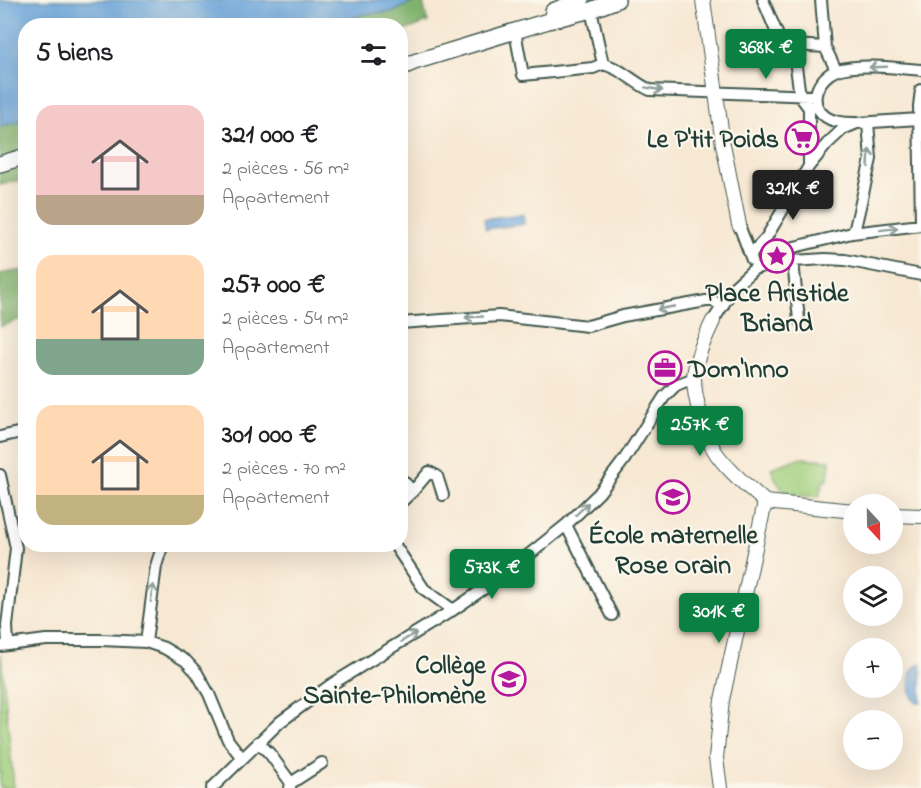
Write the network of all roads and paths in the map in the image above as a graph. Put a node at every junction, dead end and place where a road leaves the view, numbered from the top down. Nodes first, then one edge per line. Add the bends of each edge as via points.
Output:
1 (617, 0) edge
2 (703, 0) edge
3 (763, 0) edge
4 (821, 0) edge
5 (586, 5) edge
6 (515, 31) junction
7 (793, 45) junction
8 (825, 47) junction
9 (408, 55) edge
10 (603, 64) junction
11 (408, 65) edge
12 (836, 70) junction
13 (921, 70) edge
14 (715, 91) junction
15 (800, 96) junction
16 (815, 96) junction
17 (920, 99) edge
18 (919, 119) junction
19 (862, 123) junction
20 (18, 158) edge
21 (0, 164) edge
22 (809, 166) junction
23 (921, 223) edge
24 (739, 225) joint
25 (852, 233) junction
26 (751, 254) junction
27 (793, 261) junction
28 (777, 262) junction
29 (754, 269) junction
30 (921, 275) edge
31 (723, 306) junction
32 (799, 320) dead end
33 (713, 321) joint
34 (408, 322) edge
35 (694, 378) junction
36 (18, 433) edge
37 (0, 437) edge
38 (0, 475) edge
39 (408, 486) edge
40 (413, 491) junction
41 (443, 495) dead end
42 (408, 496) edge
43 (765, 502) junction
44 (843, 510) edge
45 (903, 515) edge
46 (921, 516) edge
47 (566, 525) junction
48 (160, 552) edge
49 (399, 552) edge
50 (453, 610) junction
51 (612, 615) dead end
52 (146, 642) junction
53 (4, 645) edge
54 (258, 742) junction
55 (242, 758) junction
56 (322, 763) dead end
57 (291, 785) edge
58 (212, 788) edge
59 (720, 788) edge

1 - 5 main road
2 - 14 street
3 - 7 street via 781,43
4 - 8 street
5 - 6 main road
5 - 9 main road
5 - 10 street
6 - 10 street via 523,75
6 - 11 main road
7 - 8 street
7 - 15 street
8 - 12 street
10 -> 14 street via 615,67 650,90
13 -> 12 street
12 - 16 street via 819,82
14 - 15 street
14 - 24 street
15 - 16 street
15 - 22 street via 809,108
16 - 19 street via 826,117
17 - 18 street
18 - 19 street
18 - 23 street
19 - 22 street via 843,129
25 -> 19 street via 871,159
20 - 21 main road
22 - 26 street via 766,237
25 -> 23 street
24 - 26 street
25 - 28 street via 786,249
26 - 29 street
27 - 28 street
27 - 30 street via 845,260
27 - 32 street
28 - 29 street
29 - 31 street via 734,287
31 - 33 street
31 -> 34 street via 706,301 588,326 499,316
33 - 35 street
35 - 43 street via 707,437 716,454
47 -> 35 street via 599,493 664,397 676,385
36 - 37 street
38 - 53 street via 16,548
39 - 40 street
40 - 41 street via 429,472 436,476
40 - 42 street
43 - 44 street
43 - 59 street via 722,700 717,736
45 - 46 street
47 - 50 street
47 - 51 street
52 -> 48 street
49 - 50 street via 424,589
54 -> 50 street via 332,684
52 - 53 street via 46,640
52 - 55 street via 175,653 197,673 228,740
54 - 55 street
54 - 57 street
55 - 58 street
56 - 57 street

